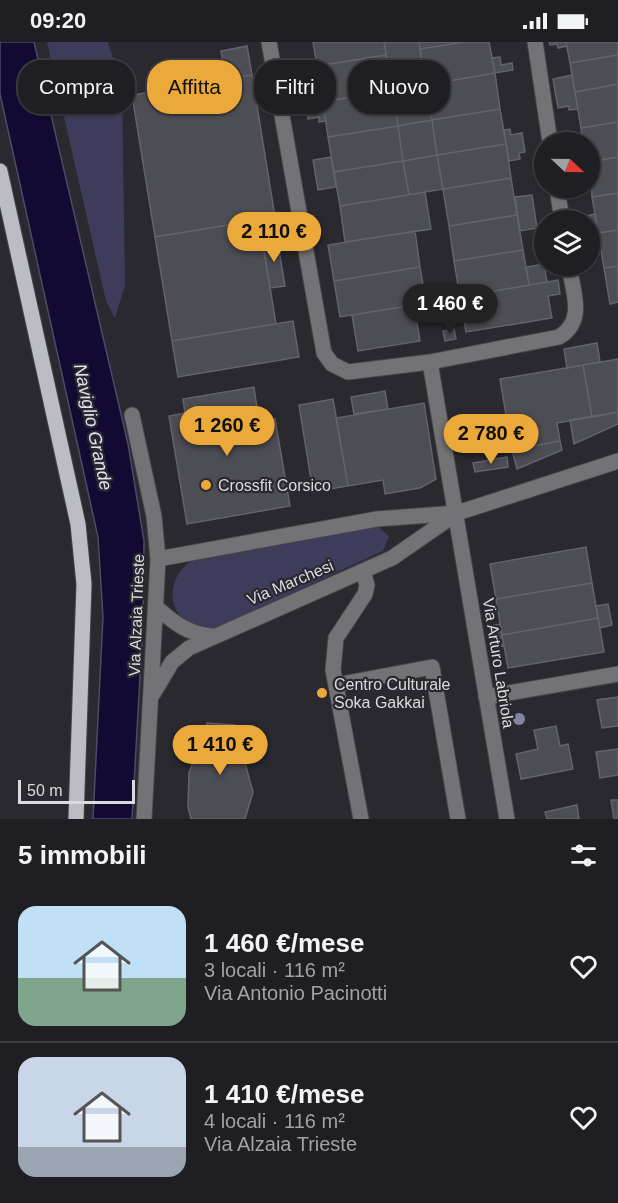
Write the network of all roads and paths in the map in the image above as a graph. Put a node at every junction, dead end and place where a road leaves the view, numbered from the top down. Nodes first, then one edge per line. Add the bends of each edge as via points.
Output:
1 (269, 42) edge
2 (535, 42) edge
3 (548, 132) edge
4 (0, 171) edge
5 (571, 276) edge
6 (430, 362) junction
7 (132, 415) dead end
8 (618, 461) edge
9 (457, 513) junction
10 (158, 559) junction
11 (363, 571) junction
12 (156, 607) junction
13 (212, 636) junction
14 (618, 674) edge
15 (336, 685) junction
16 (151, 697) junction
17 (486, 697) junction
18 (76, 819) edge
19 (144, 819) edge
20 (361, 819) edge
21 (458, 819) edge
22 (507, 819) edge

1 - 6 street via 324,353 332,364 348,372
2 - 3 street
4 - 18 main road via 78,524 84,584
5 - 6 street via 577,317 570,330 559,337
6 - 9 street, Via Arturo Labriola
7 - 10 street, Via Alzaia Trieste via 154,516
8 - 9 street, Via Marchesi
9 - 10 street, Via Marchesi via 377,519
9 - 11 street, Via Marchesi via 392,558
9 - 17 street, Via Arturo Labriola
10 - 12 street, Via Alzaia Trieste
11 - 13 street, Via Marchesi
11 - 15 street via 365,594 336,639
12 - 13 street via 184,629
12 - 16 street, Via Alzaia Trieste
13 - 16 street, Via Marchesi via 172,662
14 - 17 street
15 - 20 street
15 - 21 street via 432,667
16 - 19 street, Via Alzaia Trieste
17 - 22 street, Via Arturo Labriola

